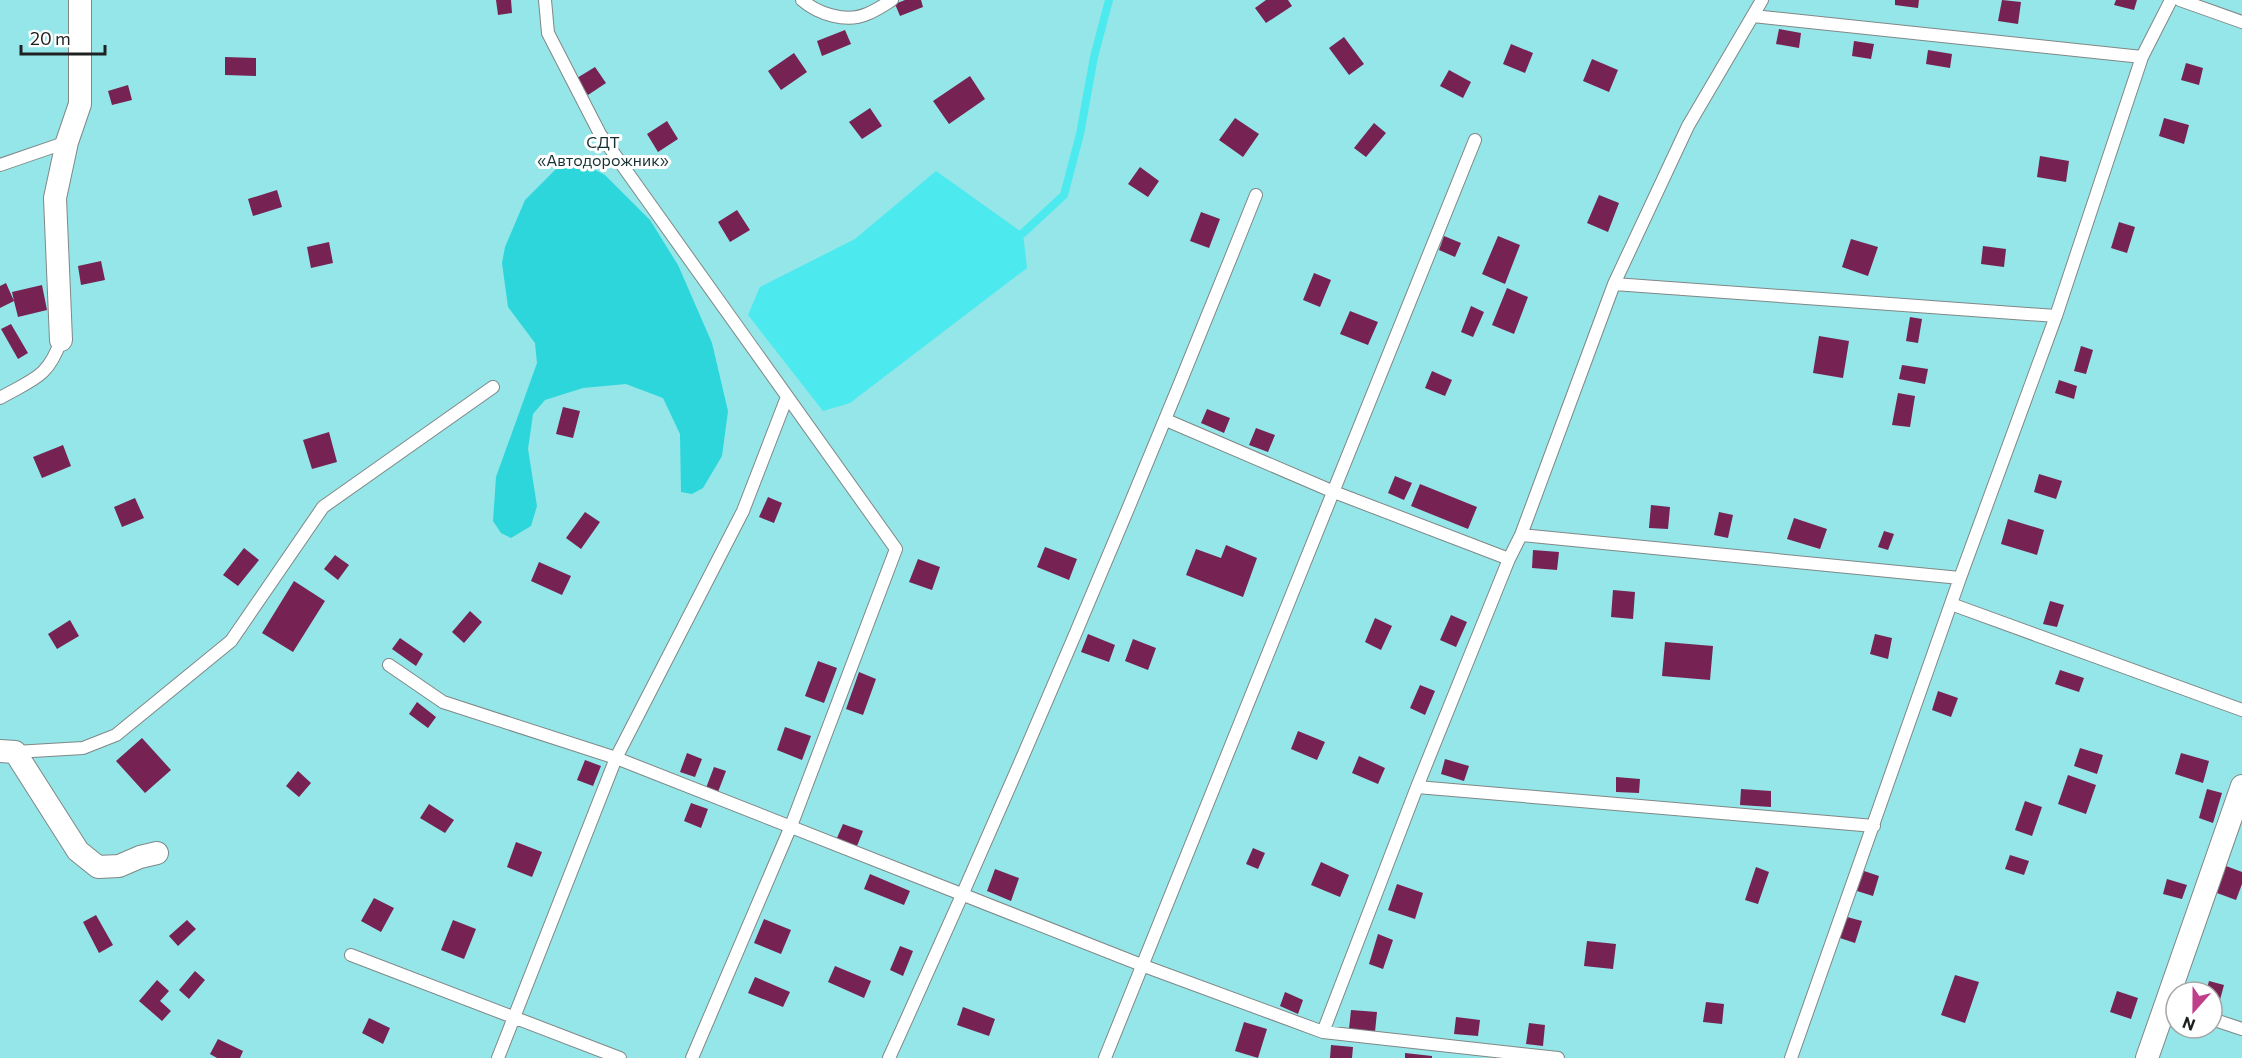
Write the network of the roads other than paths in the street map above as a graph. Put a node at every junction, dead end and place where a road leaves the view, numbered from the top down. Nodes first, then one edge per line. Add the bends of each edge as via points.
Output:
1 (80, 0) edge
2 (544, 0) edge
3 (802, 0) edge
4 (892, 0) edge
5 (1761, 0) edge
6 (2171, 0) edge
7 (2180, 0) edge
8 (1754, 16) junction
9 (2242, 22) edge
10 (2142, 57) junction
11 (1475, 140) dead end
12 (67, 142) junction
13 (0, 165) edge
14 (1256, 195) dead end
15 (1614, 284) junction
16 (2056, 316) junction
17 (61, 340) joint
18 (493, 387) dead end
19 (787, 397) junction
20 (0, 398) edge
21 (1166, 420) junction
22 (1334, 492) junction
23 (1521, 535) junction
24 (1509, 559) junction
25 (1960, 578) junction
26 (1951, 604) junction
27 (389, 665) dead end
28 (2242, 710) edge
29 (8, 752) edge
30 (615, 758) junction
31 (2242, 786) edge
32 (1417, 787) junction
33 (791, 826) junction
34 (1874, 826) junction
35 (157, 853) dead end
36 (963, 894) junction
37 (351, 955) dead end
38 (1144, 966) junction
39 (2180, 980) edge
40 (514, 1018) junction
41 (2164, 1023) edge
42 (2224, 1023) edge
43 (2242, 1029) edge
44 (1323, 1032) junction
45 (498, 1058) edge
46 (620, 1058) edge
47 (692, 1058) edge
48 (889, 1058) edge
49 (1105, 1058) edge
50 (1558, 1058) edge
51 (1791, 1058) edge
52 (2147, 1058) edge

1 - 12 street via 80,104
2 - 19 lane via 548,33 600,134
3 - 4 lane via 828,15 846,18 866,15
5 - 8 lane
6 - 10 lane
7 - 9 lane
8 - 10 lane
8 - 15 lane via 1688,126
10 - 16 lane
11 - 22 lane
12 - 13 lane
12 - 17 street via 55,198
14 - 21 lane
15 - 16 lane
15 - 23 lane
16 - 25 lane
17 - 20 lane via 54,360 43,374
18 - 29 lane via 323,507 231,641 116,735 83,748
19 - 30 lane via 743,511
19 - 33 lane via 896,549
21 - 22 lane
21 - 36 lane
22 - 24 lane
22 - 38 lane
23 - 24 lane
23 - 25 lane
24 - 32 lane
25 - 26 lane
26 - 28 lane
26 - 34 lane
27 - 30 lane via 443,702
29 - 35 street via 78,851 98,867 119,866
30 - 33 lane
30 - 40 lane
31 - 39 street
32 - 34 lane
32 - 44 lane
33 - 36 lane
33 - 47 lane
34 - 51 lane
36 - 38 lane
36 - 48 lane
37 - 40 lane
38 - 44 lane
38 - 49 lane
40 - 45 lane
40 - 46 lane
41 - 52 street
42 - 43 lane
44 - 50 lane

